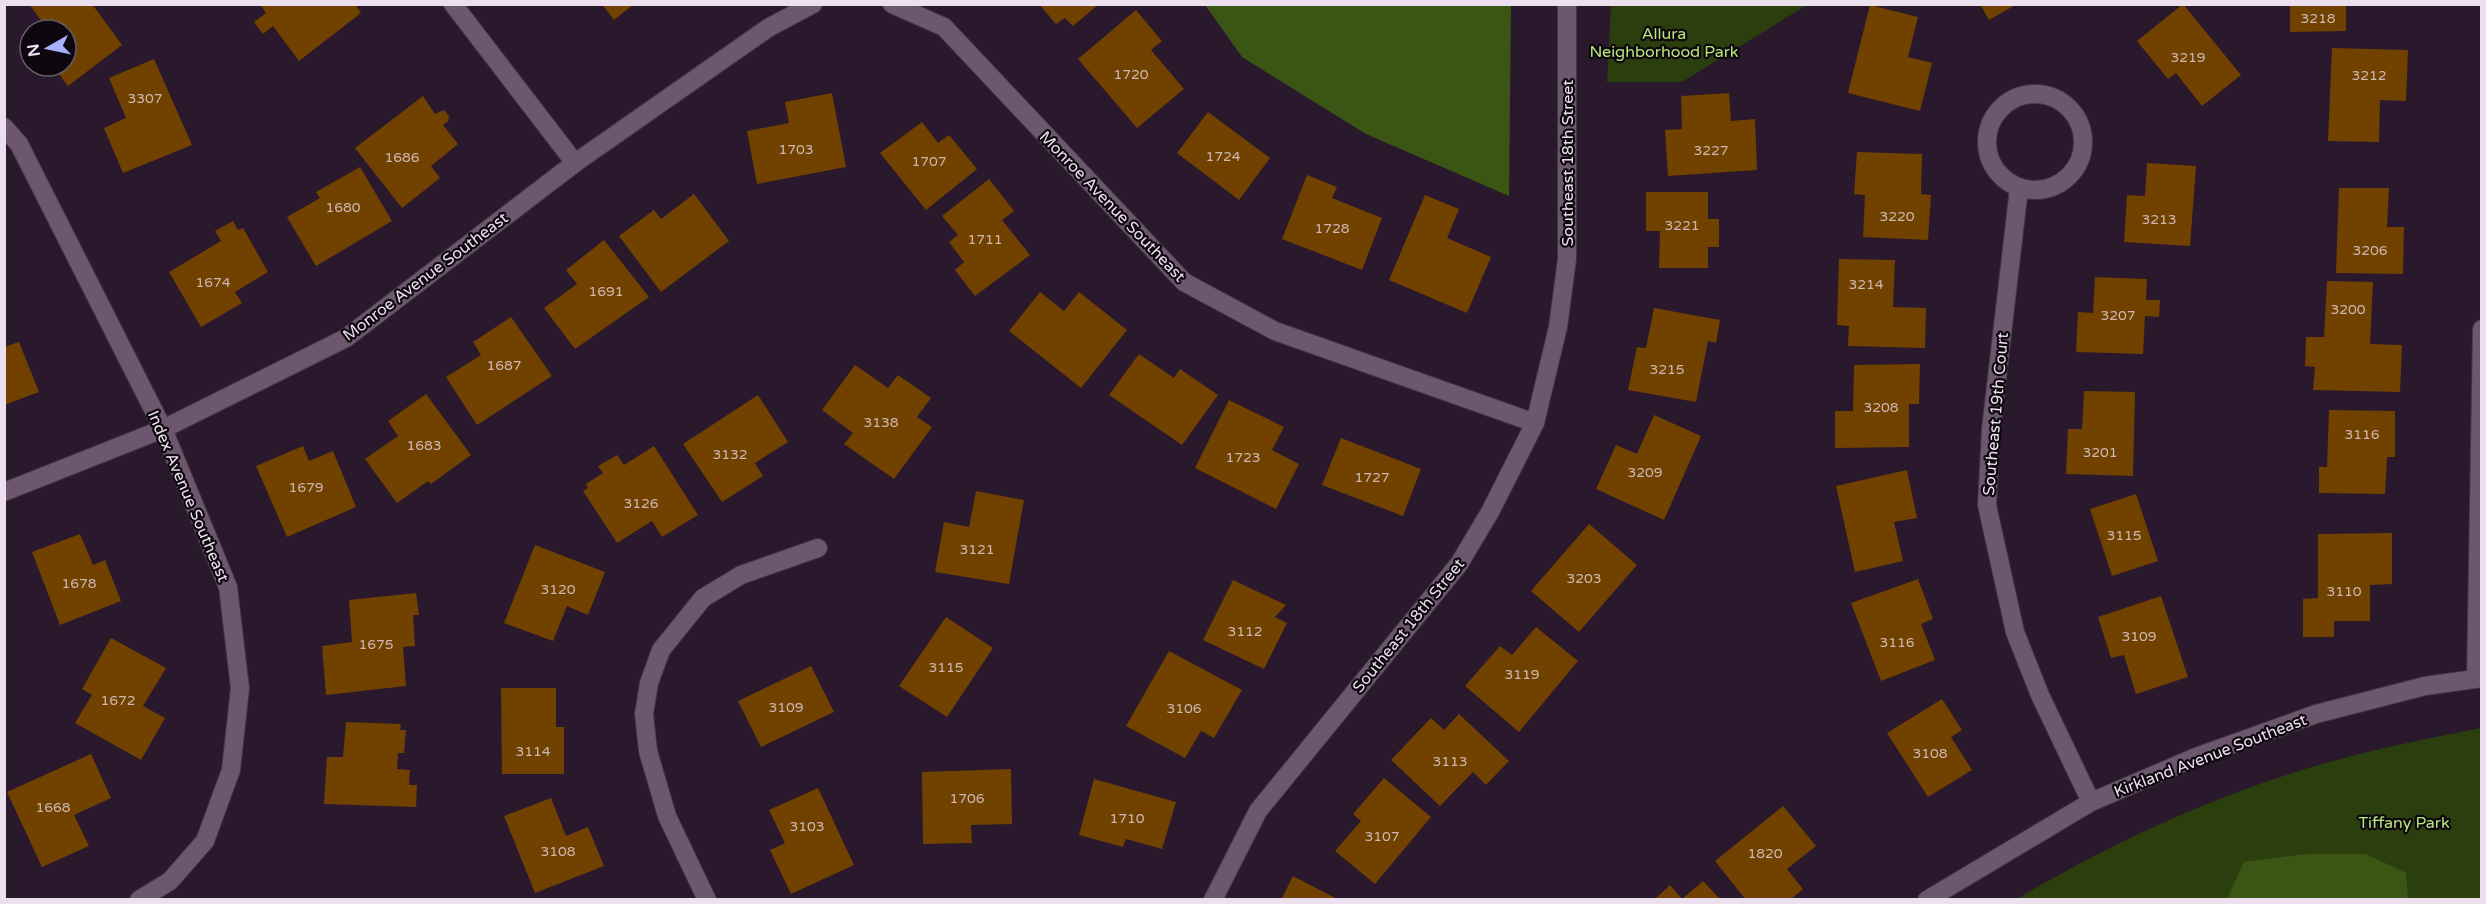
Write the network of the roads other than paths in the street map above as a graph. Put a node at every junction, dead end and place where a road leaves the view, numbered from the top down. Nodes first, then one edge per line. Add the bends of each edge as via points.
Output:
1 (453, 4) edge
2 (813, 4) edge
3 (892, 4) edge
4 (1567, 4) edge
5 (4, 127) edge
6 (575, 163) junction
7 (2019, 188) junction
8 (2481, 329) edge
9 (1535, 423) junction
10 (163, 429) junction
11 (4, 492) edge
12 (818, 548) dead end
13 (2479, 679) edge
14 (2091, 802) junction
15 (139, 900) edge
16 (707, 900) edge
17 (1213, 900) edge
18 (1927, 900) edge

1 - 6 street
2 - 6 street, Monroe Avenue Southeast via 768,28
3 - 9 street, Monroe Avenue Southeast via 944,27 1184,282 1275,331
4 - 9 street, Southeast 18th Street via 1567,259 1558,327
5 - 10 street, Index Avenue Southeast via 19,144
6 - 10 street, Monroe Avenue Southeast via 346,338
7 - 7 street via 2053,188 2078,165 2083,149 2076,116 2050,96 2033,93 2017,97 2002,105 1992,118 1987,152 1993,168
7 - 14 street, Southeast 19th Court via 1991,429 1987,505 2015,632
8 - 13 street
9 - 17 street, Southeast 18th Street via 1460,564 1258,811
10 - 11 street, Monroe Avenue Southeast
10 - 15 street, Index Avenue Southeast via 228,587 240,688 231,770 205,840 170,881
12 - 16 street via 741,575 703,598 661,650 649,683 644,714 648,751 667,816
13 - 14 street, Kirkland Avenue Southeast via 2425,686 2316,714 2196,757
14 - 18 street, Kirkland Avenue Southeast

